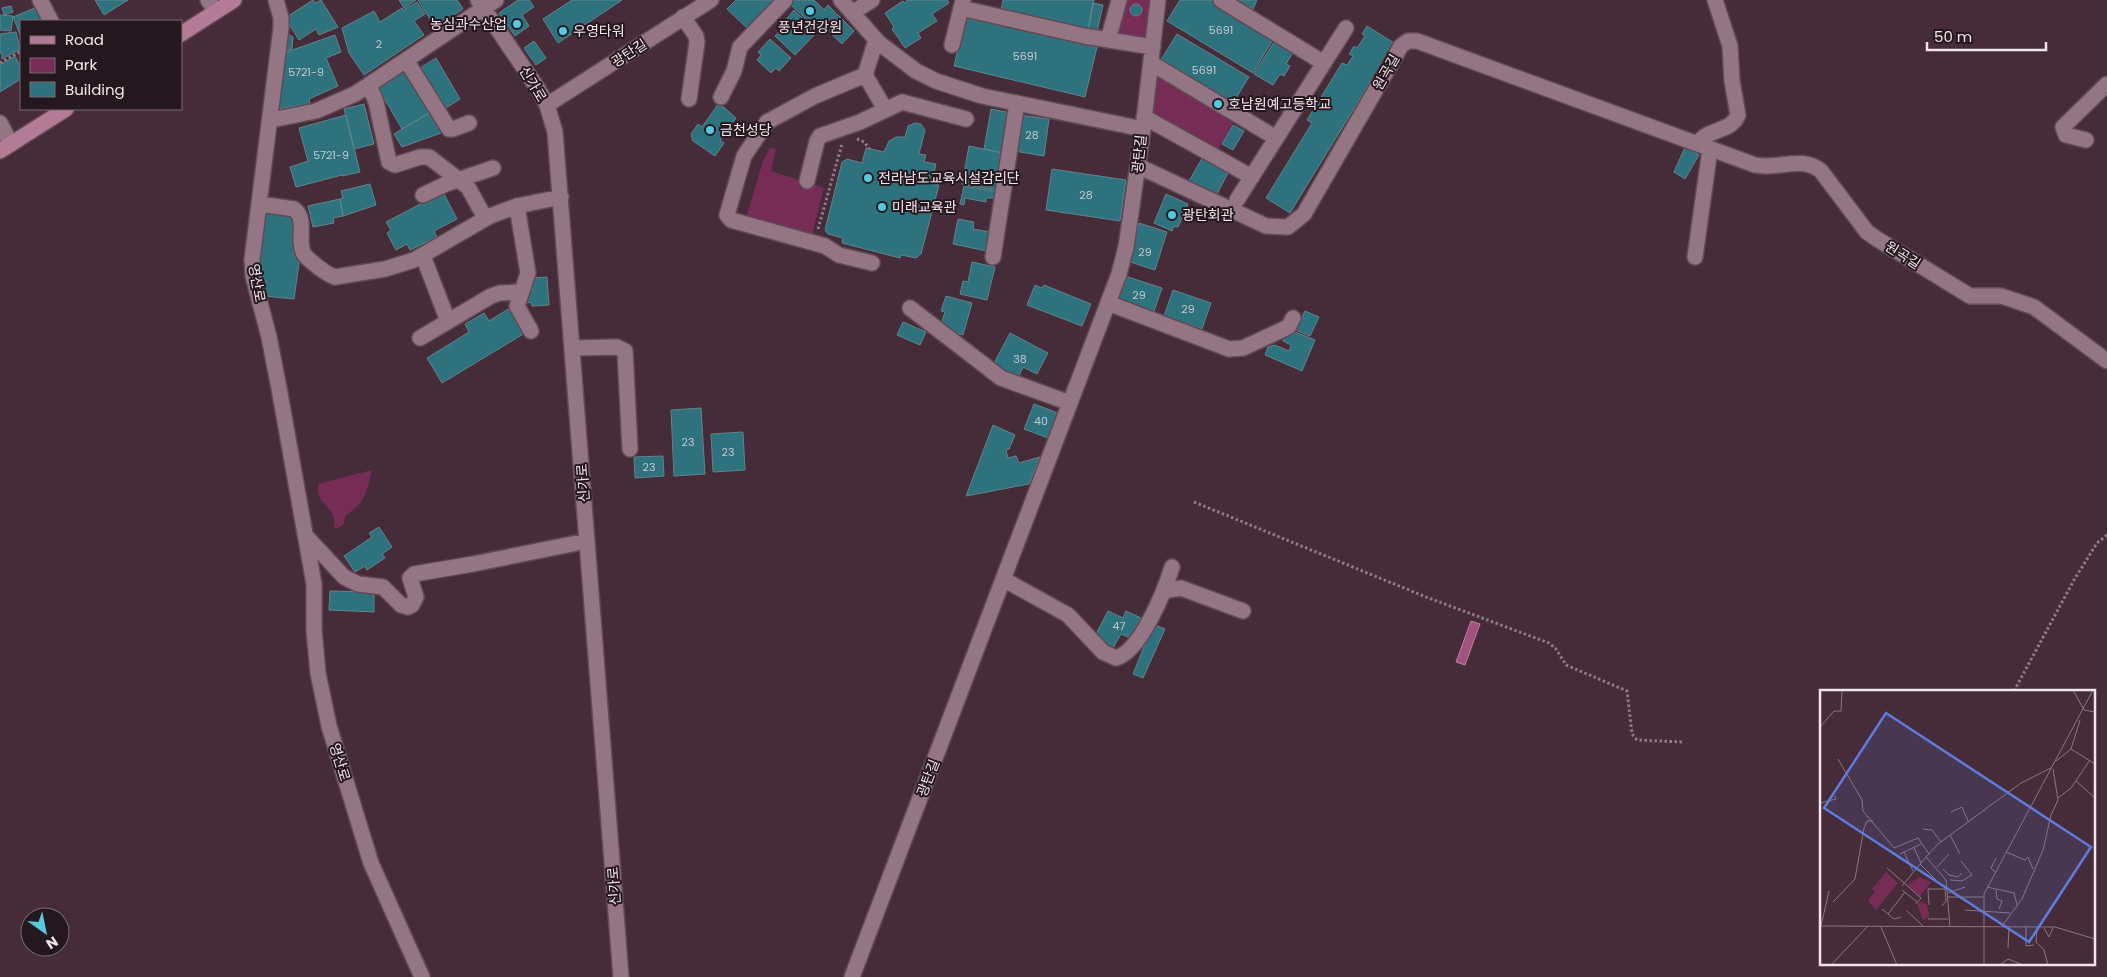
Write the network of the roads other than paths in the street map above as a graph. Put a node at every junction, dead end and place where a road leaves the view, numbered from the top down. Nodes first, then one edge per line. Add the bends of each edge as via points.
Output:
1 (40, 0) edge
2 (234, 0) edge
3 (276, 0) edge
4 (711, 0) edge
5 (785, 0) edge
6 (842, 0) edge
7 (872, 0) edge
8 (1119, 0) edge
9 (1158, 0) edge
10 (1221, 0) edge
11 (1715, 0) edge
12 (486, 3) edge
13 (962, 4) edge
14 (212, 6) edge
15 (852, 13) junction
16 (684, 17) junction
17 (50, 20) edge
18 (1346, 28) dead end
19 (182, 33) edge
20 (876, 40) junction
21 (1108, 40) junction
22 (952, 45) dead end
23 (1153, 47) junction
24 (406, 60) junction
25 (1151, 63) junction
26 (1324, 63) junction
27 (865, 75) junction
28 (2107, 84) edge
29 (369, 85) junction
30 (721, 97) dead end
31 (689, 100) dead end
32 (1017, 103) junction
33 (547, 106) junction
34 (64, 110) edge
35 (885, 110) junction
36 (271, 120) junction
37 (966, 120) dead end
38 (0, 123) edge
39 (469, 123) dead end
40 (1143, 123) junction
41 (1276, 138) junction
42 (2086, 140) dead end
43 (1704, 146) junction
44 (6, 147) edge
45 (1138, 166) junction
46 (493, 168) dead end
47 (1252, 177) junction
48 (459, 180) junction
49 (806, 181) dead end
50 (423, 195) dead end
51 (561, 197) junction
52 (1237, 200) dead end
53 (260, 204) junction
54 (517, 206) junction
55 (485, 218) junction
56 (423, 256) junction
57 (993, 257) dead end
58 (1695, 258) dead end
59 (872, 263) dead end
60 (521, 292) junction
61 (1108, 303) junction
62 (910, 308) dead end
63 (1293, 318) dead end
64 (448, 321) junction
65 (531, 331) dead end
66 (420, 338) dead end
67 (572, 348) junction
68 (2107, 361) edge
69 (1070, 403) junction
70 (630, 449) dead end
71 (305, 535) junction
72 (587, 541) junction
73 (1172, 566) dead end
74 (1004, 579) junction
75 (1165, 591) junction
76 (1243, 610) dead end
77 (422, 977) edge
78 (621, 977) edge
79 (852, 977) edge

1 - 17 street
2 - 14 main road
3 - 36 street, 영산로 via 281,28
4 - 16 street, 광탄길
5 - 30 street via 740,47 734,71
6 - 15 street, 광탄길
7 - 15 street
8 - 21 street
9 - 23 street
10 - 26 street
11 - 43 street via 1730,46 1738,115 1733,124 1706,135
12 - 24 street, 신가로
12 - 33 street, 신가로
13 - 21 street
13 - 22 street
14 - 19 main road
15 - 20 street, 광탄길
16 - 31 street via 697,42
16 - 33 street, 광탄길
18 - 26 street
20 - 27 street
20 - 32 street, 광탄길 via 916,71 936,80 982,96
21 - 23 street
23 - 25 street
24 - 29 street, 신가로
24 - 39 street via 449,128
25 - 40 street
25 - 41 street
26 - 41 street
27 - 35 street
27 - 59 street via 815,96 767,122 744,156 728,215 731,220 825,246 838,255
28 - 42 street via 2063,127 2066,135
29 - 36 street, 신가로 via 322,109
29 - 48 street via 392,165 429,157
32 - 40 street, 광탄길
32 - 57 street
33 - 51 street, 신가로 via 555,132
34 - 44 main road
35 - 37 street via 900,103 909,103
35 - 49 street via 820,136
36 - 53 street, 영산로
38 - 44 street
40 - 45 street, 광탄길
40 - 47 street
41 - 47 street
43 - 45 street, 원곡길 via 1413,40 1401,46 1304,214 1288,226 1266,226
43 - 58 street
43 - 68 street, 원곡길 via 1763,167 1802,162 1812,165 1821,171 1867,232 1877,239 1970,296 2001,296 2034,307
45 - 61 street, 광탄길 via 1126,247
46 - 48 street
47 - 52 street
48 - 50 street
48 - 55 street via 471,191
51 - 54 street
51 - 67 street, 신가로
53 - 56 street via 297,211 304,254 331,276 385,269
53 - 71 street, 영산로 via 252,260 253,276 271,346
54 - 55 street
54 - 60 street via 528,273
55 - 56 street
56 - 64 street
60 - 64 street via 490,296
60 - 65 street via 517,306
61 - 63 street via 1229,349 1243,348 1284,329
61 - 69 street, 광탄길
62 - 69 street via 1001,378
64 - 66 street
67 - 70 street via 617,347 625,351
67 - 72 street, 신가로
69 - 74 street, 광탄길
71 - 72 street via 344,577 358,584 383,587 408,608 416,598 410,578 414,574
71 - 77 street, 영산로 via 314,584 318,673 329,726 371,863
72 - 78 street, 신가로
73 - 75 street
74 - 75 street via 1068,615 1103,652 1116,658 1133,646
74 - 79 street, 광탄길
75 - 76 street via 1181,588

